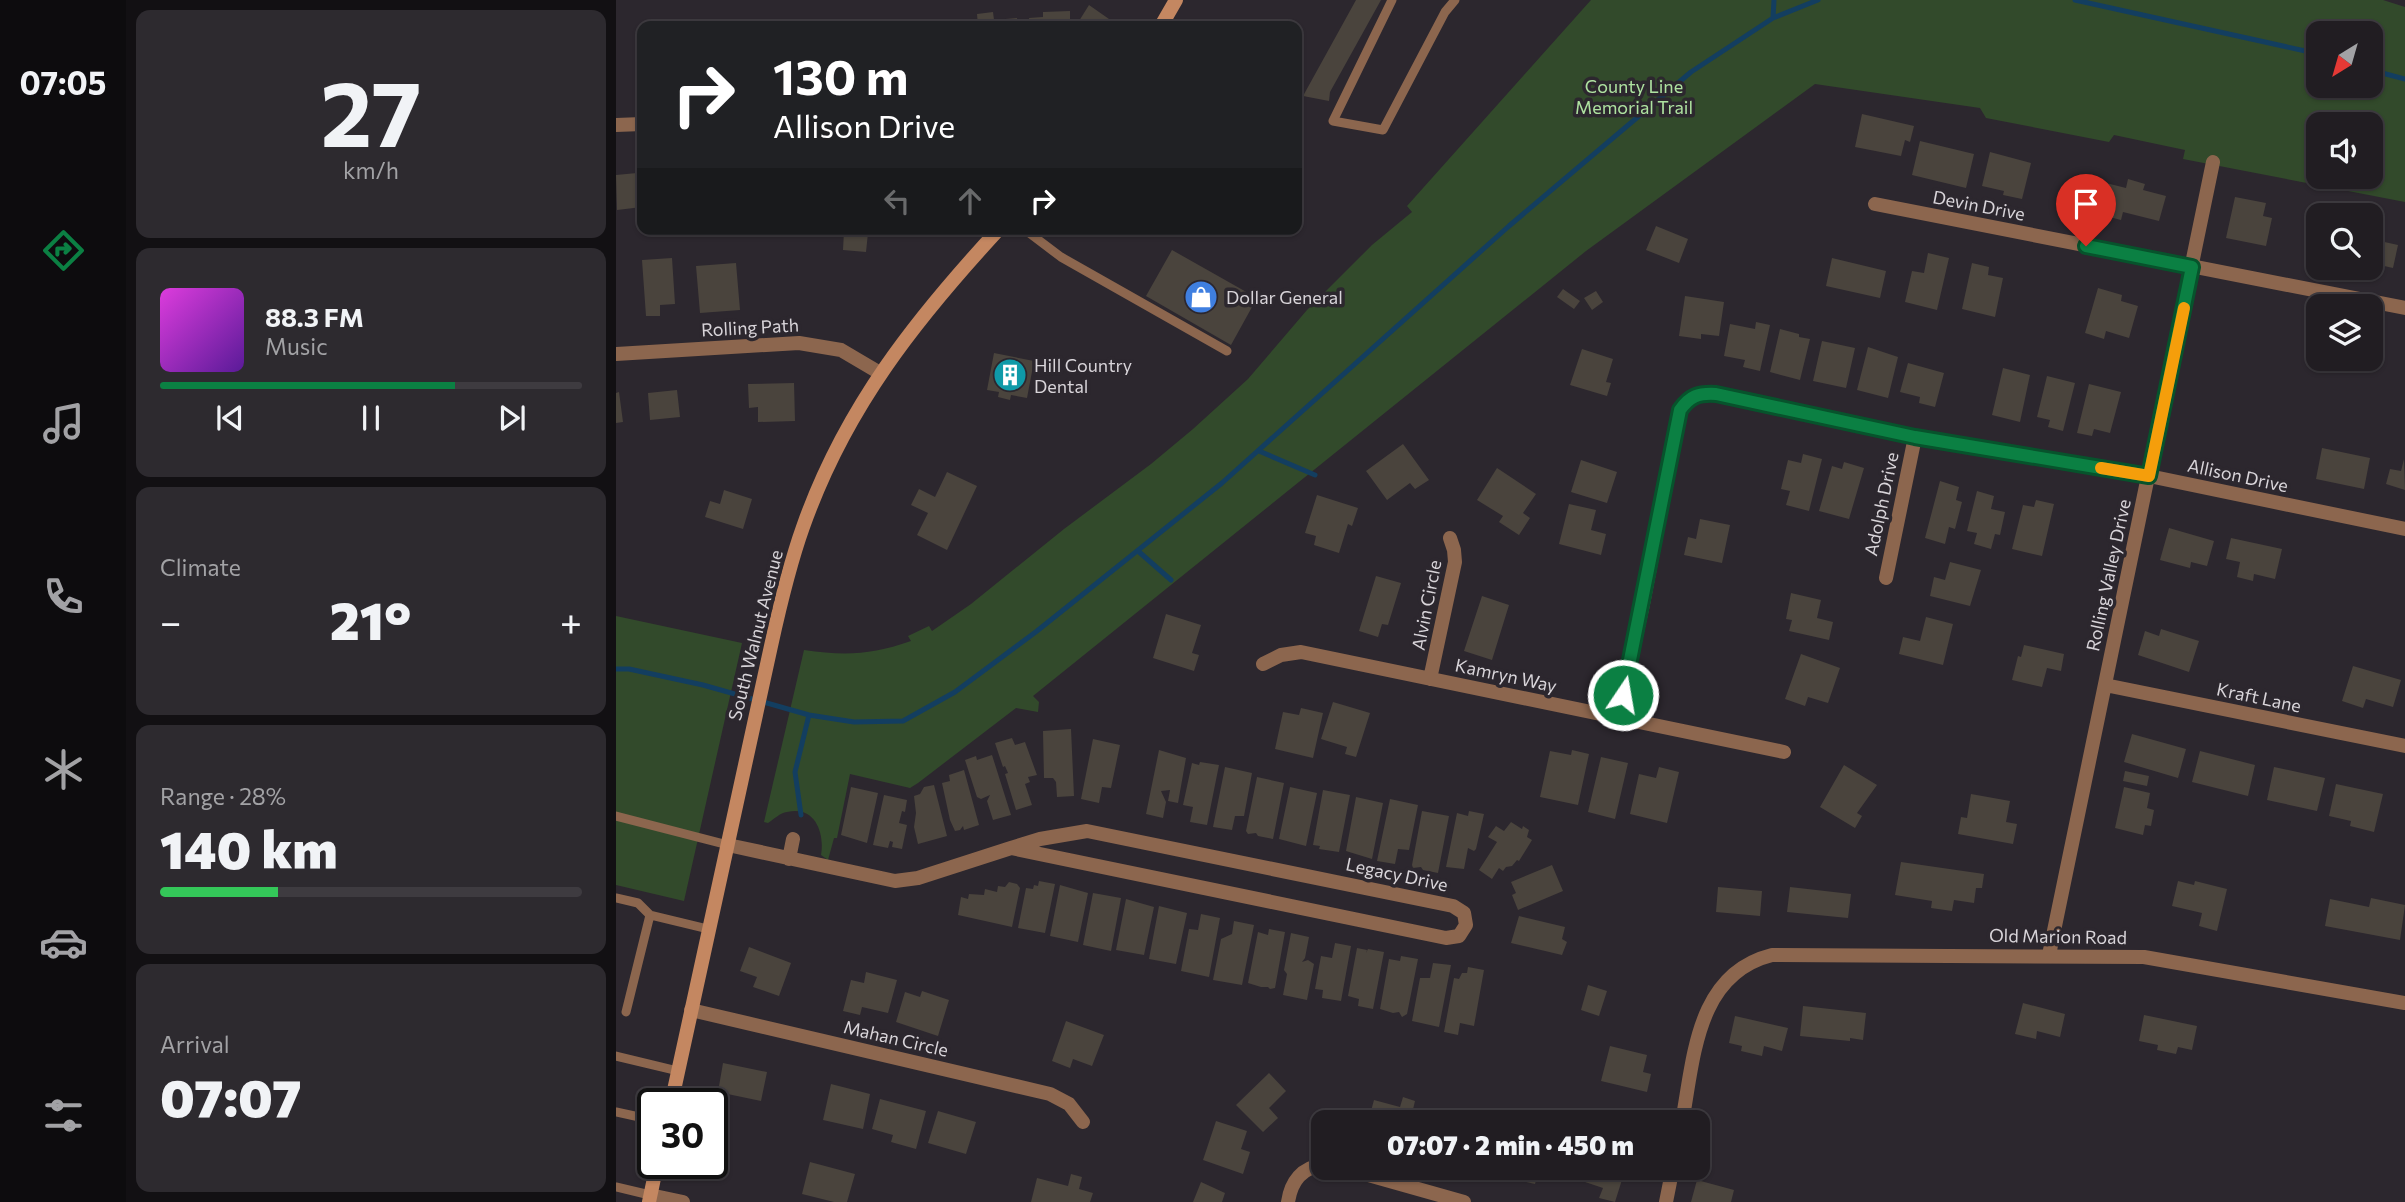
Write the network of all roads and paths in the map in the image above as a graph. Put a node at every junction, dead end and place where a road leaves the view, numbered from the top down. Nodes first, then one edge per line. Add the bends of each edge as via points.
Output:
1 (1176, 0) edge
2 (1392, 0) edge
3 (1455, 0) edge
4 (1164, 21) edge
5 (637, 124) edge
6 (616, 125) edge
7 (2213, 162) dead end
8 (1874, 204) dead end
9 (994, 235) edge
10 (1032, 235) edge
11 (2192, 267) junction
12 (2405, 308) edge
13 (1227, 351) dead end
14 (616, 354) edge
15 (880, 373) junction
16 (1915, 437) junction
17 (2149, 476) junction
18 (2405, 529) edge
19 (1450, 538) dead end
20 (1886, 578) dead end
21 (1263, 664) dead end
22 (1430, 679) junction
23 (2105, 685) junction
24 (1618, 718) junction
25 (2405, 746) edge
26 (1784, 752) dead end
27 (616, 816) edge
28 (793, 839) dead end
29 (728, 845) junction
30 (1010, 848) junction
31 (789, 859) junction
32 (616, 898) edge
33 (650, 915) junction
34 (708, 929) junction
35 (2049, 954) junction
36 (2405, 1003) edge
37 (691, 1010) junction
38 (626, 1013) dead end
39 (616, 1056) edge
40 (678, 1071) junction
41 (674, 1088) edge
42 (1684, 1110) edge
43 (616, 1112) edge
44 (637, 1117) edge
45 (1083, 1122) dead end
46 (1311, 1168) edge
47 (654, 1179) edge
48 (1386, 1180) edge
49 (1670, 1180) edge
50 (616, 1187) edge
51 (650, 1198) edge
52 (683, 1202) edge
53 (1288, 1202) edge
54 (1464, 1202) edge
55 (1666, 1202) edge

1 - 4 street
2 - 3 lane via 1333,121 1383,130
5 - 6 street
7 - 11 street, Rolling Valley Drive
8 - 11 street, Devin Drive
9 - 15 street, South Walnut Avenue via 928,307
10 - 13 lane via 1061,257
11 - 12 street, Devin Drive
11 - 17 street, Rolling Valley Drive
14 - 15 street, Rolling Path via 799,343 841,350
15 - 29 street, South Walnut Avenue via 815,496 787,576
16 - 17 street, Allison Drive
16 - 20 street, Adolph Drive
16 - 24 street, Allison Drive via 1716,394 1692,397 1678,417
17 - 18 street, Allison Drive
17 - 23 street, Rolling Valley Drive
19 - 22 street, Alvin Circle via 1454,572
21 - 22 street, Kamryn Way via 1301,652
22 - 24 street, Kamryn Way
23 - 25 street, Kraft Lane
23 - 35 street, Rolling Valley Drive
24 - 26 street, Kamryn Way
27 - 29 lane
28 - 31 street
29 - 31 street, Legacy Drive
29 - 34 street, South Walnut Avenue
30 - 30 street, Legacy Drive via 1446,938 1459,936 1466,925 1464,913 1453,905 1101,833 1074,832
30 - 31 street, Legacy Drive via 906,881
32 - 33 lane via 638,903
33 - 34 lane
33 - 38 lane
34 - 37 street, South Walnut Avenue
35 - 36 street, Old Marion Road via 2174,960
35 - 42 street, Old Marion Road via 1780,954 1759,958 1734,973 1710,1004 1700,1029
37 - 40 street, South Walnut Avenue
37 - 45 street, Mahan Circle via 1050,1094 1069,1104
39 - 40 lane
40 - 41 street, South Walnut Avenue
43 - 44 lane
46 - 53 street via 1304,1170 1293,1186
47 - 51 street
48 - 54 street
49 - 55 street
50 - 51 lane
51 - 52 street

